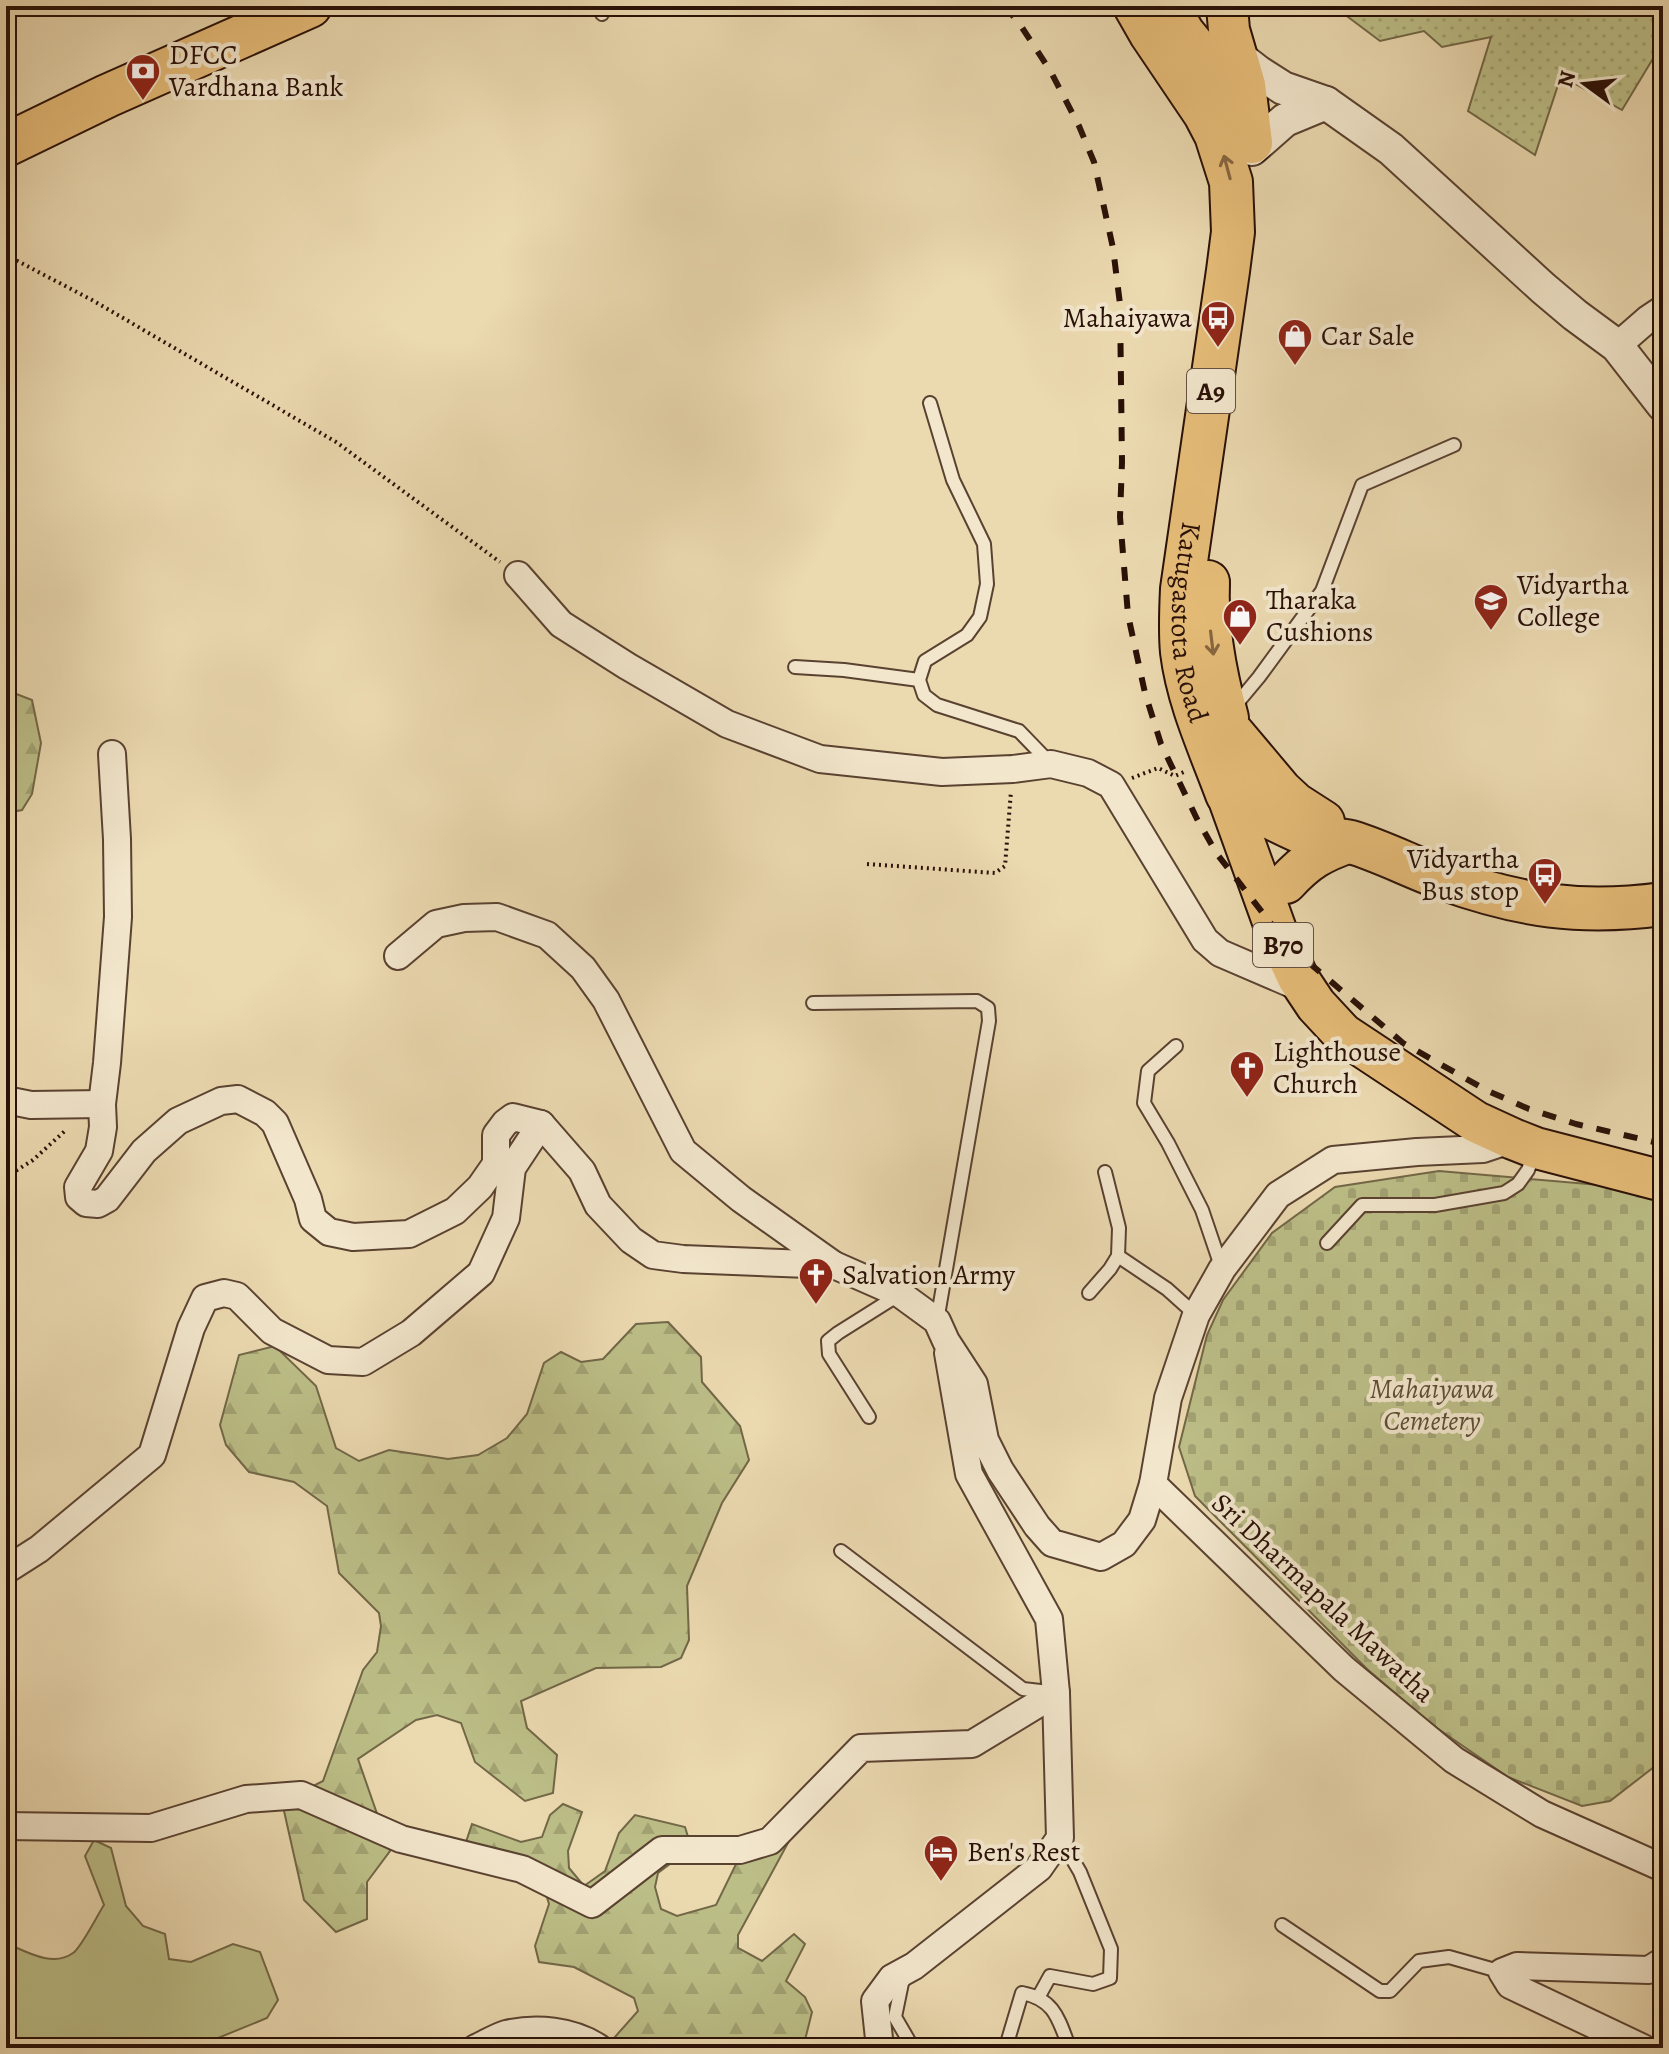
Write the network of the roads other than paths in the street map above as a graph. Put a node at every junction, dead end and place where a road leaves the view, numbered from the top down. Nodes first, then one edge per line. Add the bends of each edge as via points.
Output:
1 (242, 6) edge
2 (310, 6) edge
3 (1135, 6) edge
4 (1167, 6) edge
5 (1227, 6) edge
6 (1236, 55) junction
7 (1326, 103) junction
8 (6, 116) edge
9 (6, 145) edge
10 (1252, 149) junction
11 (1663, 309) edge
12 (1617, 346) junction
13 (930, 403) dead end
14 (1663, 405) edge
15 (1454, 445) dead end
16 (518, 575) road end
17 (795, 667) dead end
18 (919, 680) junction
19 (112, 754) dead end
20 (1232, 763) junction
21 (1051, 764) junction
22 (1350, 842) junction
23 (1286, 883) junction
24 (1663, 904) edge
25 (398, 956) dead end
26 (1306, 990) junction
27 (813, 1003) dead end
28 (1176, 1046) dead end
29 (1388, 1062) junction
30 (6, 1100) edge
31 (102, 1104) junction
32 (541, 1124) junction
33 (1524, 1143) junction
34 (1105, 1172) dead end
35 (1663, 1181) edge
36 (1327, 1243) dead end
37 (1118, 1256) junction
38 (834, 1265) junction
39 (1222, 1269) junction
40 (1089, 1293) dead end
41 (900, 1294) junction
42 (1196, 1315) junction
43 (942, 1331) junction
44 (869, 1417) dead end
45 (1153, 1484) junction
46 (841, 1551) dead end
47 (6, 1570) edge
48 (1056, 1693) junction
49 (6, 1826) edge
50 (1060, 1838) junction
51 (1663, 1868) edge
52 (1282, 1925) dead end
53 (1663, 1961) edge
54 (914, 1966) junction
55 (1502, 1972) junction
56 (1039, 1996) junction
57 (1008, 2045) edge
58 (476, 2048) edge
59 (599, 2048) edge
60 (880, 2048) edge
61 (913, 2048) edge
62 (1065, 2048) edge
63 (1643, 2048) edge

1 - 8 highway
2 - 9 highway
20 -> 3 highway, Katugastota Road / A9 via 1198,718 1182,653 1182,601 1233,232 1231,182 1205,114
4 - 10 highway, Katugastota Road / A9 via 1214,71
5 - 6 main road
6 - 7 street via 1283,88
6 - 10 main road
7 - 10 street via 1285,120
7 - 12 street via 1391,149 1543,288
10 -> 20 highway, Katugastota Road / A9 via 1260,194 1257,251 1208,592
11 - 12 street
12 - 14 street
13 - 18 lane via 953,480 984,544 987,584 980,617 967,635 925,661
15 - 20 lane via 1362,485 1322,591 1259,677
16 - 21 street via 561,624 627,666 727,724 820,759 942,772
17 - 18 lane
18 - 21 lane via 924,695 937,705 1019,731
19 - 31 street via 118,917
20 - 22 highway, Katugastota Road / A9
20 - 22 highway, Katugastota Road / A9 via 1312,836
20 - 23 main road, B70
20 - 26 main road, B70 via 1276,930
21 - 26 street via 1111,785 1205,940 1220,953
22 - 23 main road via 1302,865
22 - 24 highway, Katugastota Road / A9 via 1520,902 1578,909
23 - 29 main road, B70 via 1309,955 1327,990
25 - 38 street via 436,924 464,918 497,917 547,935 583,968 606,1000 683,1151
26 - 29 main road, B70 via 1343,1034
27 - 43 lane via 977,1001 988,1008
28 - 39 lane via 1148,1071 1144,1103 1202,1210
29 - 33 main road, B70 via 1476,1122
30 - 31 street
31 - 32 street via 99,1151 78,1187 86,1203 107,1199 144,1151 178,1121 238,1099 275,1123 313,1219 329,1232 353,1237 409,1234 455,1211 496,1164 496,1135 505,1123 513,1117
32 - 38 street via 582,1171 598,1205 653,1255
32 - 47 street via 512,1168 506,1218 481,1273 411,1333 363,1362 328,1360 272,1331 237,1296 205,1298 152,1455
33 - 35 main road, B70
33 - 36 lane via 1528,1170 1504,1193 1435,1205 1362,1205
33 - 39 street via 1333,1160 1278,1195
34 - 37 lane via 1119,1228
37 - 40 lane
37 - 42 lane
38 - 41 street
39 - 42 street
41 - 43 street
41 - 44 lane via 828,1341 829,1354
42 - 45 street via 1168,1398
43 - 45 street via 974,1384 985,1440 1000,1470 1052,1543 1101,1557 1124,1544 1142,1520
43 - 48 street via 969,1474 1049,1619
45 - 51 street, Sri Dharmapala Mawatha via 1344,1669 1454,1760 1542,1814
46 - 48 lane via 1023,1689
48 - 49 street via 972,1744 861,1748 770,1841 740,1850 662,1850 592,1904 522,1869 401,1839 301,1795 246,1799 151,1828
48 - 50 street
50 - 54 street via 1039,1868
50 - 56 lane via 1111,1949 1110,1978 1093,1984 1050,1976
52 - 55 lane via 1380,1991 1390,1991 1419,1961 1449,1957
53 - 55 street via 1649,1970 1517,1966
54 - 60 street via 892,1978 875,2001
54 - 61 lane via 902,1983 895,2017
55 - 63 street via 1510,1985
56 - 57 lane via 1022,1993
56 - 62 lane via 1057,2015
58 - 59 street via 504,2035 553,2030

